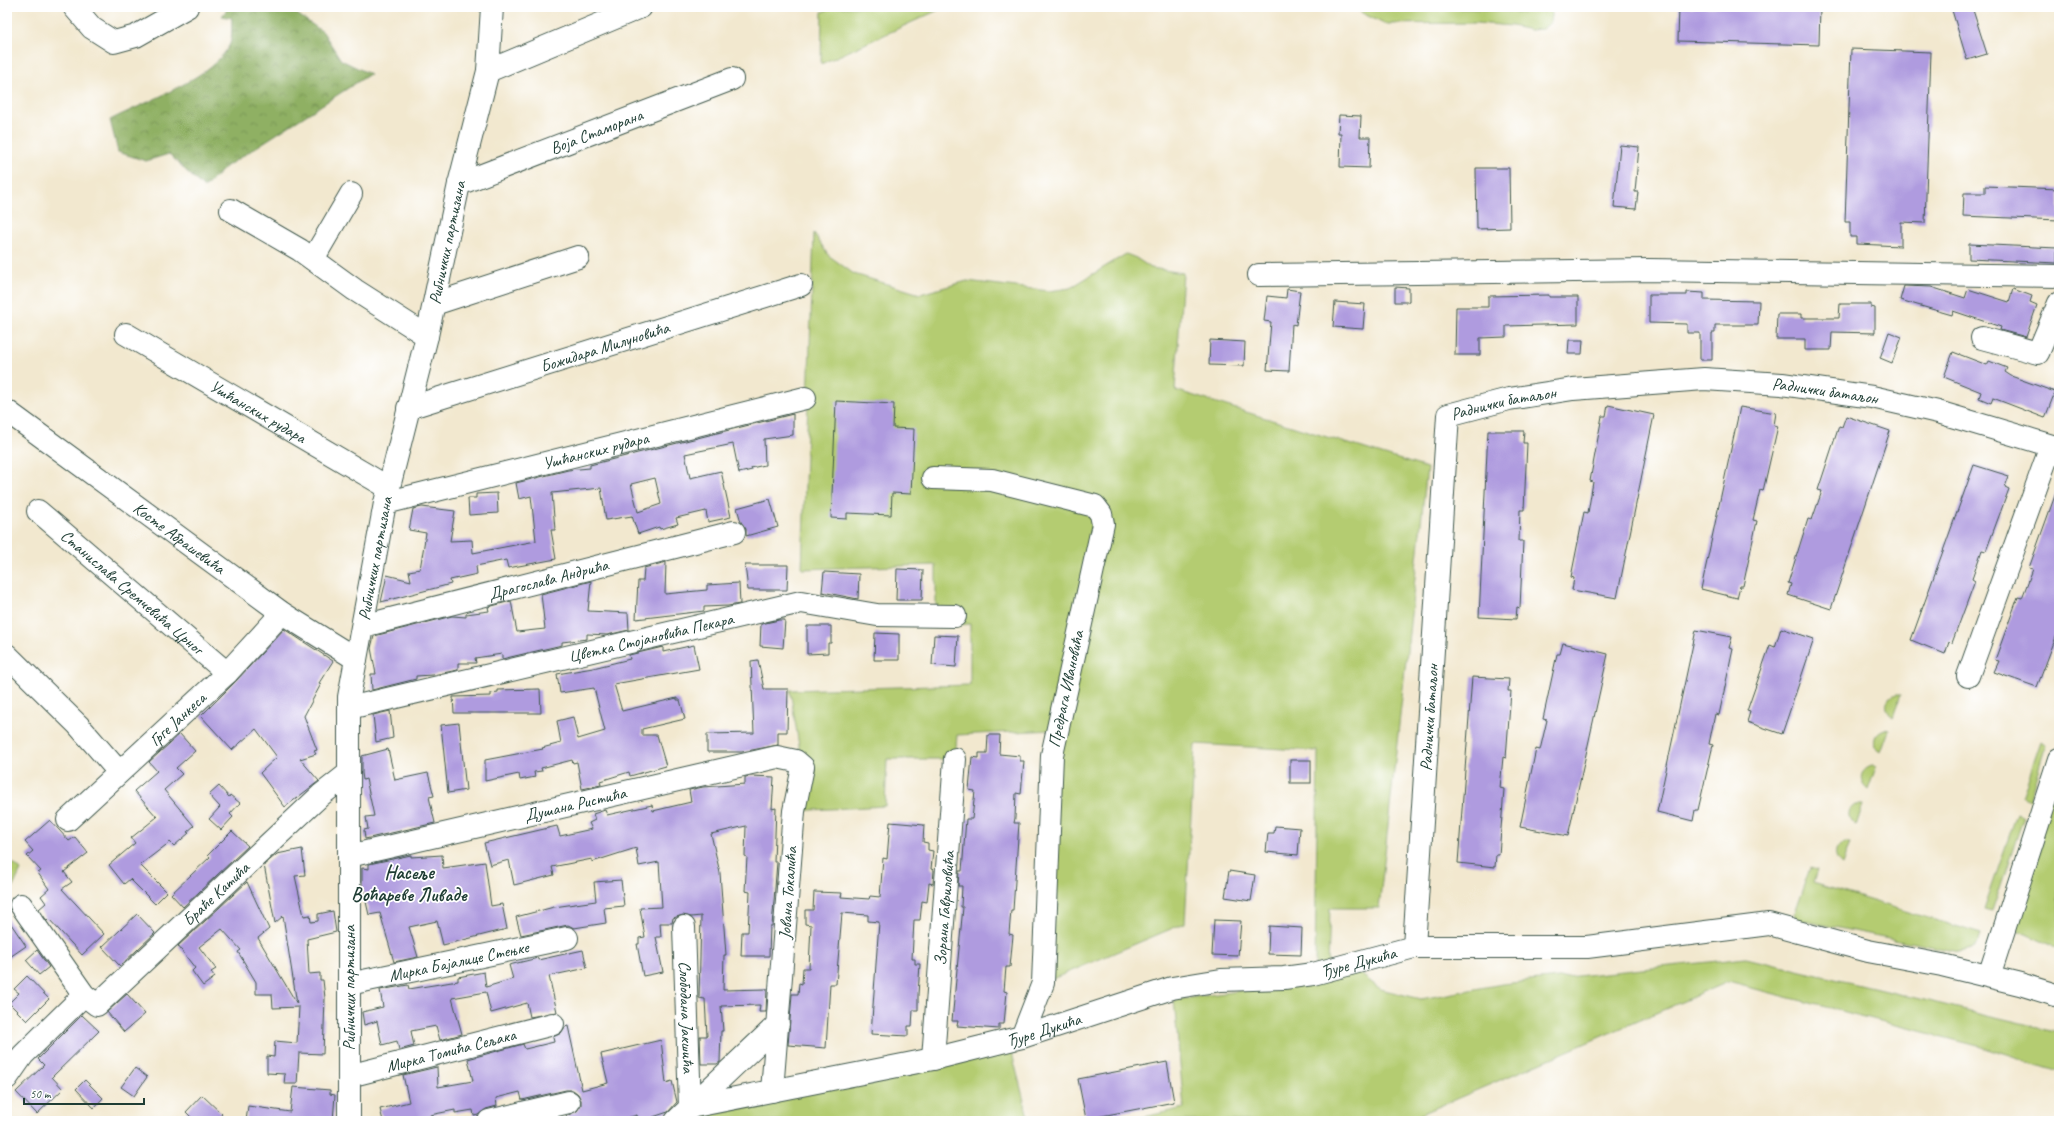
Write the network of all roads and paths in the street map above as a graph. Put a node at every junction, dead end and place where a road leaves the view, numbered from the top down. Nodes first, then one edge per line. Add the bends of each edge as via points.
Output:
1 (74, 7) edge
2 (187, 7) edge
3 (492, 7) edge
4 (641, 7) edge
5 (488, 71) junction
6 (732, 79) dead end
7 (460, 184) junction
8 (351, 194) dead end
9 (231, 210) dead end
10 (578, 257) dead end
11 (312, 259) junction
12 (1259, 275) dead end
13 (2059, 276) edge
14 (801, 285) dead end
15 (2059, 303) edge
16 (434, 304) junction
17 (126, 334) dead end
18 (427, 336) junction
19 (1982, 338) dead end
20 (805, 398) dead end
21 (408, 408) junction
22 (7, 411) edge
23 (2055, 447) edge
24 (933, 478) dead end
25 (387, 495) junction
26 (38, 511) dead end
27 (734, 532) dead end
28 (282, 613) junction
29 (955, 616) dead end
30 (363, 626) junction
31 (7, 656) edge
32 (356, 659) junction
33 (226, 673) junction
34 (1968, 676) dead end
35 (349, 708) junction
36 (955, 759) dead end
37 (2059, 759) edge
38 (802, 764) joint
39 (119, 772) junction
40 (348, 773) junction
41 (68, 820) dead end
42 (349, 856) junction
43 (21, 905) dead end
44 (684, 927) dead end
45 (567, 938) dead end
46 (1414, 947) junction
47 (1989, 976) junction
48 (349, 984) junction
49 (84, 995) junction
50 (2059, 996) edge
51 (553, 1024) dead end
52 (778, 1024) junction
53 (1022, 1037) junction
54 (933, 1059) junction
55 (349, 1076) junction
56 (7, 1078) edge
57 (772, 1091) junction
58 (569, 1102) dead end
59 (683, 1114) edge
60 (349, 1121) edge
61 (489, 1121) edge

1 - 2 street via 92,28 114,42 136,36
3 - 5 street, Рибничких партизана
4 - 5 street
5 - 7 street, Рибничких партизана
6 - 7 street, Воја Стаморана
7 - 16 street, Рибничких партизана
8 - 11 street
9 - 11 street
10 - 16 street
11 - 18 street
12 - 13 street via 1648,270
14 - 21 street, Божидара Милуновића
15 - 19 street via 2038,353
16 - 18 street, Рибничких партизана
17 - 25 street, Ушћанских рудара
18 - 21 street, Рибничких партизана
20 - 25 street, Ушћанских рудара
21 - 25 street, Рибничких партизана
22 - 28 street, Косте Абрашевића
23 - 34 street
23 - 46 street, Раднички батаљон via 1938,412 1872,397 1782,384 1704,379 1573,389 1509,399 1448,415
24 - 53 street, Предрага Ивановића via 992,480 1095,506 1101,514 1103,524 1052,755 1043,983
25 - 30 street, Рибничких партизана
26 - 33 street, Станислава Сремчевића Црног
27 - 30 street, Драгослава Андрића
28 - 32 street, Косте Абрашевића
28 - 33 street, Грге Јанкеса
29 - 35 street, Цветка Стојановића Пекара via 877,615 801,602
30 - 32 street, Рибничких партизана
31 - 39 street via 78,725
32 - 35 street, Рибничких партизана
33 - 39 street, Грге Јанкеса
35 - 40 street, Рибничких партизана
36 - 54 street, Зорана Гавриловића
37 - 47 street
38 - 42 street, Душана Ристића via 790,759 777,758
38 - 52 street, Јована Токалића via 794,811
39 - 41 street, Грге Јанкеса
40 - 42 street, Рибничких партизана
40 - 49 street, Браће Катића via 320,795 97,1005
42 - 48 street, Рибничких партизана
43 - 49 street, Браће Катића
44 - 59 street, Слободана Јакшића
45 - 48 street, Мирка Бајалице Стењке
46 - 47 street, Ђуре Дукића via 1586,947 1770,924 1868,951
46 - 53 street, Ђуре Дукића via 1313,974 1284,978 1221,980 1172,988
47 - 50 street, Ђуре Дукића
48 - 55 street, Рибничких партизана
49 - 56 street via 22,1054
51 - 55 street, Мирка Томића Сељака
52 - 57 street, Јована Токалића
52 - 59 street
53 - 54 street, Ђуре Дукића
54 - 57 street, Ђуре Дукића
55 - 60 street, Рибничких партизана
57 - 59 street, Ђуре Дукића
58 - 61 street

